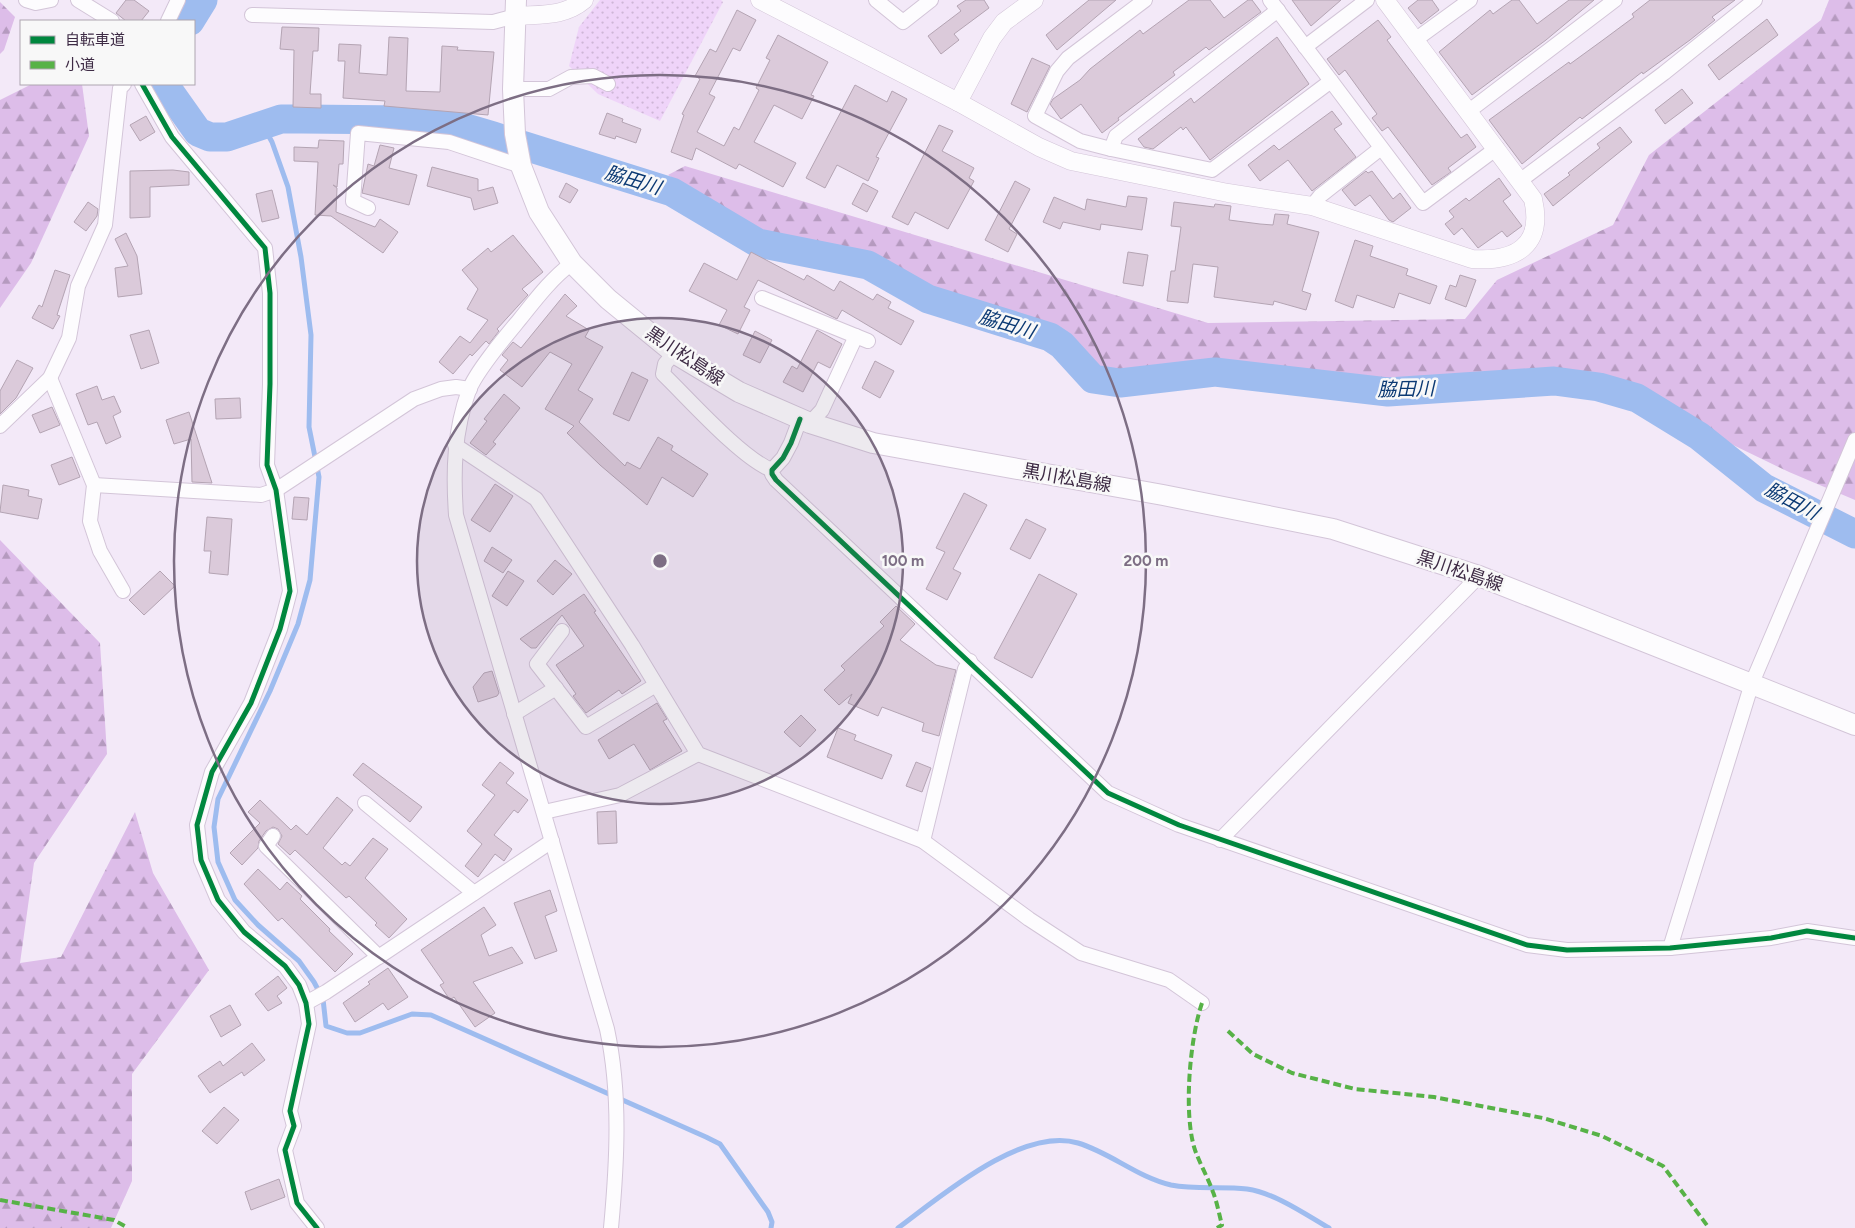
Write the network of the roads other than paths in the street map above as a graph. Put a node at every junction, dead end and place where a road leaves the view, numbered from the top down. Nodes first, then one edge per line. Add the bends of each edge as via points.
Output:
1 (26, 0) edge
2 (51, 0) edge
3 (78, 0) edge
4 (178, 0) edge
5 (584, 0) edge
6 (760, 0) edge
7 (876, 0) edge
8 (931, 0) edge
9 (1034, 0) edge
10 (1145, 0) edge
11 (1367, 0) edge
12 (1385, 0) edge
13 (1470, 0) edge
14 (1615, 0) edge
15 (1755, 0) edge
16 (1274, 5) edge
17 (516, 8) edge
18 (252, 15) dead end
19 (110, 20) edge
20 (168, 20) edge
21 (1415, 40) junction
22 (1305, 47) junction
23 (1331, 81) junction
24 (608, 84) dead end
25 (123, 85) edge
26 (143, 85) edge
27 (514, 89) junction
28 (958, 102) junction
29 (1469, 112) junction
30 (1381, 148) junction
31 (1497, 148) junction
32 (1111, 149) junction
33 (521, 166) junction
34 (1521, 180) junction
35 (1312, 206) junction
36 (368, 208) dead end
37 (572, 263) junction
38 (762, 298) dead end
39 (674, 353) junction
40 (50, 378) junction
41 (470, 389) junction
42 (805, 421) junction
43 (0, 426) edge
44 (1855, 440) edge
45 (455, 446) junction
46 (772, 470) junction
47 (94, 485) junction
48 (276, 490) junction
49 (1479, 576) junction
50 (123, 591) dead end
51 (562, 631) dead end
52 (970, 661) junction
53 (1752, 683) junction
54 (656, 685) junction
55 (556, 688) junction
56 (514, 714) junction
57 (1855, 724) edge
58 (698, 754) junction
59 (365, 803) dead end
60 (544, 812) junction
61 (273, 836) dead end
62 (552, 840) junction
63 (1220, 840) junction
64 (923, 841) junction
65 (474, 893) junction
66 (1855, 938) edge
67 (1670, 948) junction
68 (379, 957) junction
69 (306, 1003) junction
70 (1202, 1003) dead end
71 (317, 1228) edge
72 (611, 1228) edge

1 - 2 street via 36,3
3 - 19 street
4 - 20 street
5 - 17 street via 573,10 556,14
6 - 28 street
7 - 8 street via 903,22
9 - 28 street via 1004,22 992,38
10 - 32 street via 1068,58 1057,71 1036,116 1080,141
11 - 22 street
12 - 21 street
13 - 21 street
14 - 29 street
15 - 34 street
16 - 22 street
16 - 32 street via 1116,136
17 - 18 street via 493,22
17 - 27 main road, 黒川松島線
21 - 29 street
22 - 23 street
23 - 30 street
23 - 32 street via 1212,170
24 - 27 street via 593,76 571,77 549,89
25 - 40 street via 120,88 105,224 78,286 69,338
26 - 48 street via 172,137 265,248 270,302 267,465
27 - 33 main road, 黒川松島線
28 - 35 street via 1071,161 1228,193
29 - 31 street
30 - 31 street via 1423,203
30 - 35 street via 1320,196
31 - 34 street
33 - 36 street via 449,142 358,133 353,201
33 - 37 main road, 黒川松島線 via 540,212
34 - 35 street via 1534,199 1535,232 1512,255 1492,260 1472,259 1438,249
37 - 39 main road, 黒川松島線 via 608,299
37 - 41 street via 555,276 511,329
38 - 42 street via 862,339 822,410
39 - 42 main road, 黒川松島線 via 739,392
39 - 46 street via 665,364 663,374 737,445
40 - 43 street
40 - 47 street
41 - 45 street
41 - 48 street via 456,386 414,399
42 - 46 street
42 - 49 main road, 黒川松島線 via 874,443 1334,529
44 - 53 street
45 - 54 street via 536,499
45 - 56 street via 456,514
46 - 52 street via 776,480
47 - 48 street via 261,495
47 - 50 street via 90,522 100,551
48 - 69 street via 290,592 280,629 251,703 212,772 197,825 201,860 218,900 244,932 286,966
49 - 53 main road, 黒川松島線
49 - 63 street
51 - 55 street via 537,664
52 - 63 street via 1108,792 1179,826
52 - 64 street via 965,669
53 - 57 main road, 黒川松島線
53 - 67 street
54 - 55 street via 586,727
54 - 58 street
55 - 56 street
56 - 60 street
58 - 60 street via 620,795
58 - 64 street
59 - 65 street
60 - 62 street
61 - 68 street via 266,846
62 - 65 street
62 - 72 street via 608,1029 613,1058 616,1106
63 - 67 street via 1526,945 1567,950
64 - 70 street via 1081,953 1169,980
65 - 68 street
66 - 67 street via 1807,931 1771,938
68 - 69 street
69 - 71 street via 310,1024 290,1110 294,1126 285,1150 297,1203

